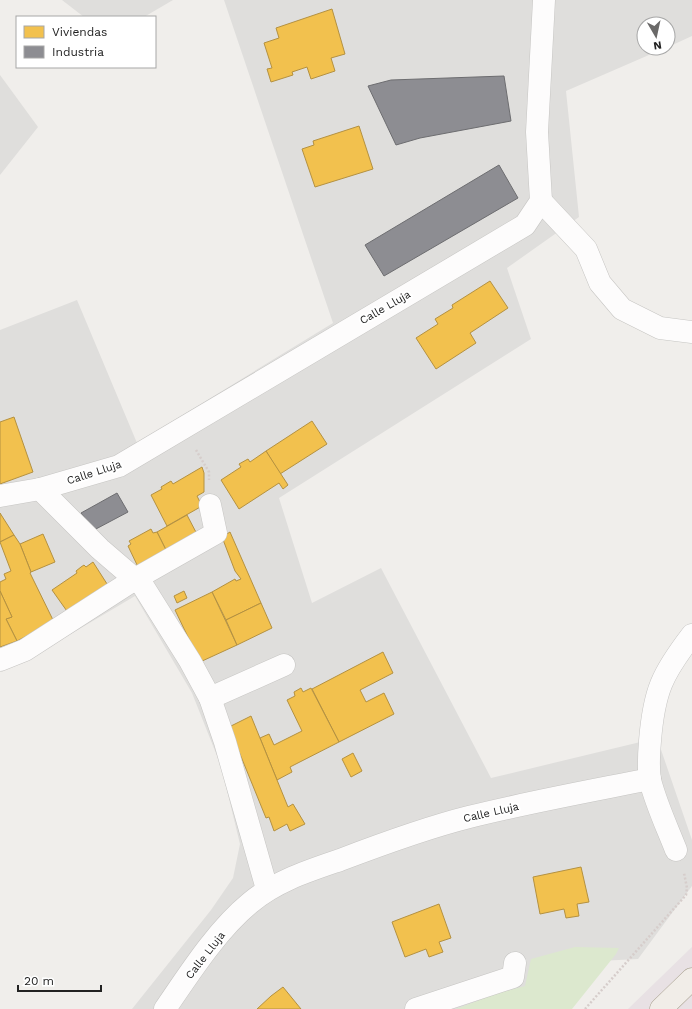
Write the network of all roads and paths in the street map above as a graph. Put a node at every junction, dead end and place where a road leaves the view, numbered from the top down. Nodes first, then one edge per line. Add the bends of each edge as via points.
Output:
1 (544, 0) edge
2 (541, 201) junction
3 (692, 332) edge
4 (184, 428) junction
5 (40, 489) junction
6 (0, 496) edge
7 (210, 505) joint
8 (135, 579) junction
9 (692, 635) edge
10 (0, 660) edge
11 (284, 665) dead end
12 (210, 698) junction
13 (650, 779) junction
14 (676, 850) joint
15 (268, 889) junction
16 (515, 963) dead end
17 (692, 978) edge
18 (165, 1009) edge
19 (416, 1009) edge
20 (585, 1009) edge
21 (661, 1009) edge

1 - 2 street via 537,132
2 - 3 street via 586,249 600,283 622,309 660,328
2 - 4 street, Calle Lluja via 525,225
4 - 5 street, Calle Lluja via 119,466
4 - 7 path via 208,472
5 - 6 street, Calle Lluja
5 - 8 street via 100,549
7 - 8 street via 216,533
8 - 10 street via 25,650
8 - 12 street via 143,586 168,625
9 - 13 street via 673,661 656,696 649,752
11 - 12 street
12 - 15 street
13 - 14 street
13 - 15 street, Calle Lluja via 467,818 382,844
14 - 20 path via 684,874 686,895
15 - 18 street, Calle Lluja via 231,921 193,967
16 - 19 street via 513,977
17 - 21 main road

